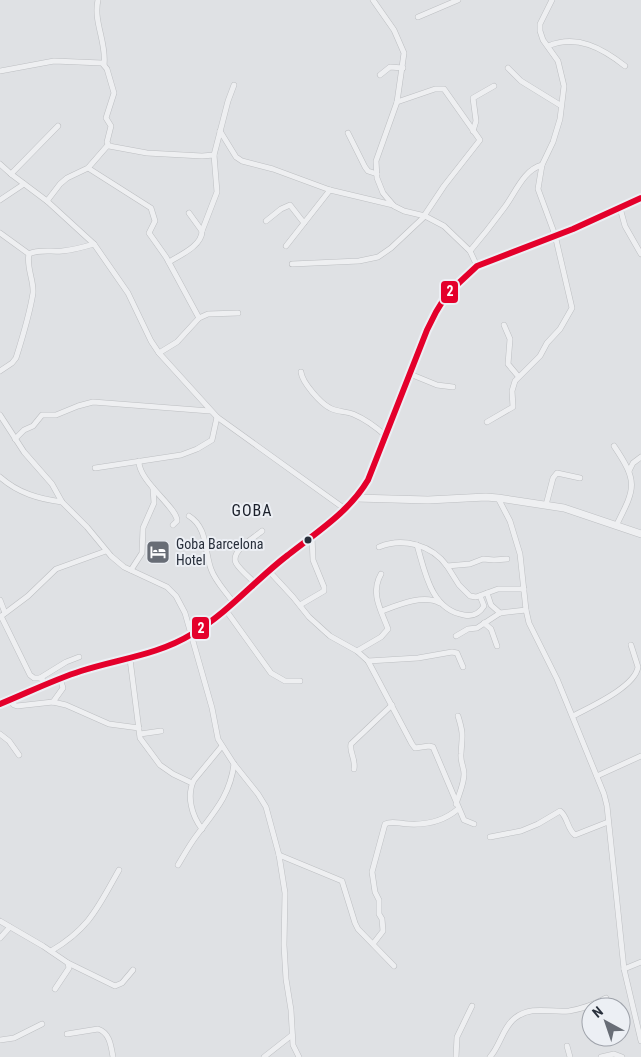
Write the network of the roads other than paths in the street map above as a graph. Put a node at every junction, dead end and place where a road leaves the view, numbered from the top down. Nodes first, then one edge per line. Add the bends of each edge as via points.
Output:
1 (98, 0) edge
2 (373, 0) edge
3 (458, 0) edge
4 (552, 0) edge
5 (418, 17) dead end
6 (548, 46) junction
7 (104, 65) junction
8 (624, 66) dead end
9 (403, 68) junction
10 (508, 68) dead end
11 (0, 72) edge
12 (380, 75) dead end
13 (234, 85) dead end
14 (494, 86) dead end
15 (397, 102) junction
16 (560, 105) junction
17 (58, 126) dead end
18 (220, 131) junction
19 (473, 131) junction
20 (348, 132) dead end
21 (108, 145) junction
22 (214, 155) junction
23 (0, 164) edge
24 (542, 165) junction
25 (88, 168) junction
26 (10, 174) junction
27 (376, 174) junction
28 (24, 184) junction
29 (330, 190) junction
30 (641, 198) edge
31 (0, 200) edge
32 (47, 201) junction
33 (394, 206) junction
34 (620, 208) junction
35 (189, 213) dead end
36 (425, 216) junction
37 (266, 221) dead end
38 (304, 223) junction
39 (202, 231) junction
40 (0, 233) edge
41 (555, 235) junction
42 (94, 244) junction
43 (286, 246) dead end
44 (470, 250) junction
45 (30, 254) junction
46 (641, 254) edge
47 (169, 262) junction
48 (292, 264) dead end
49 (477, 266) junction
50 (238, 313) dead end
51 (199, 318) junction
52 (504, 325) dead end
53 (159, 353) junction
54 (0, 371) edge
55 (301, 372) dead end
56 (410, 374) junction
57 (518, 376) junction
58 (453, 387) dead end
59 (211, 411) junction
60 (0, 416) edge
61 (217, 418) junction
62 (487, 422) dead end
63 (386, 436) junction
64 (15, 439) junction
65 (614, 446) dead end
66 (641, 457) edge
67 (139, 462) junction
68 (95, 468) dead end
69 (629, 471) junction
70 (0, 477) edge
71 (580, 478) dead end
72 (153, 488) junction
73 (356, 498) junction
74 (498, 498) junction
75 (62, 502) junction
76 (546, 505) junction
77 (345, 509) junction
78 (188, 516) dead end
79 (173, 525) dead end
80 (616, 526) junction
81 (262, 531) dead end
82 (641, 534) edge
83 (312, 537) junction
84 (417, 545) junction
85 (379, 547) dead end
86 (106, 551) junction
87 (507, 559) dead end
88 (448, 566) junction
89 (130, 570) junction
90 (269, 571) junction
91 (381, 574) dead end
92 (255, 583) junction
93 (524, 589) junction
94 (487, 593) junction
95 (480, 596) junction
96 (0, 600) edge
97 (233, 602) junction
98 (440, 603) junction
99 (300, 605) junction
100 (225, 609) junction
101 (526, 610) junction
102 (382, 611) junction
103 (500, 613) junction
104 (2, 615) edge
105 (484, 623) junction
106 (192, 634) junction
107 (456, 636) dead end
108 (631, 645) dead end
109 (497, 646) dead end
110 (357, 651) junction
111 (79, 657) dead end
112 (130, 659) junction
113 (368, 661) junction
114 (463, 667) dead end
115 (60, 678) junction
116 (300, 681) dead end
117 (42, 682) junction
118 (9, 700) junction
119 (52, 702) junction
120 (0, 704) edge
121 (392, 705) junction
122 (458, 716) dead end
123 (573, 716) junction
124 (139, 731) junction
125 (160, 731) dead end
126 (0, 734) edge
127 (222, 746) junction
128 (19, 756) dead end
129 (641, 756) edge
130 (234, 764) junction
131 (354, 769) dead end
132 (597, 776) junction
133 (192, 783) junction
134 (457, 807) junction
135 (608, 822) junction
136 (474, 824) dead end
137 (202, 829) junction
138 (490, 837) dead end
139 (279, 855) junction
140 (178, 865) dead end
141 (119, 870) dead end
142 (0, 921) edge
143 (10, 927) junction
144 (0, 938) edge
145 (373, 944) junction
146 (51, 951) junction
147 (641, 962) edge
148 (68, 963) junction
149 (394, 966) dead end
150 (624, 969) junction
151 (133, 970) dead end
152 (55, 989) dead end
153 (472, 1006) dead end
154 (581, 1008) edge
155 (42, 1024) dead end
156 (67, 1034) dead end
157 (292, 1035) junction
158 (0, 1040) edge
159 (641, 1041) edge
160 (567, 1046) dead end
161 (113, 1057) edge
162 (264, 1057) edge
163 (299, 1057) edge
164 (456, 1057) edge
165 (490, 1057) edge
166 (570, 1057) edge
167 (601, 1057) edge
168 (622, 1057) edge

1 - 7 street via 96,10
2 - 9 street via 400,42 404,53
3 - 5 street
4 - 6 street via 540,24 543,40
6 - 8 street via 566,40 584,43 603,51
6 - 16 street via 558,61 562,76 564,86
7 - 11 street via 100,62 54,61
7 - 21 street via 114,93 106,118 112,128
9 - 12 street via 390,67
9 - 15 street
10 - 16 street via 521,81
13 - 18 street
14 - 19 street via 473,98 476,121
15 - 19 street via 444,89
15 - 27 street via 376,162
16 - 24 street via 560,119
17 - 26 street
18 - 22 street
18 - 29 street via 239,160
19 - 36 street via 479,142
20 - 27 street via 368,171
21 - 22 street via 147,153
21 - 25 street
22 - 39 street via 217,192
23 - 26 street
24 - 41 street via 538,189
24 - 44 street via 531,170
25 - 32 street via 67,178
25 - 47 street via 151,208 155,221 150,233
26 - 28 street
27 - 33 street via 383,193
28 - 31 street
28 - 32 street
29 - 33 street
29 - 38 street
30 - 34 street
32 - 42 street
33 - 36 street via 404,212
34 - 41 street
34 - 46 street via 625,226
35 - 39 street
36 - 44 street via 444,226
36 - 48 street via 378,257
37 - 38 street via 290,205
38 - 43 street
39 - 47 street via 197,242
40 - 45 street
41 - 49 street
41 - 57 street via 572,308 540,356
42 - 45 street
42 - 53 street via 128,293
44 - 49 street
45 - 54 street via 33,292 30,305 16,358
47 - 51 street
49 - 56 street via 447,294
50 - 51 street via 208,314
51 - 53 street via 187,333
52 - 57 street via 510,339 508,364
53 - 59 street
55 - 63 street via 304,382 327,406 368,421
56 - 58 street via 436,385
56 - 63 street
57 - 62 street via 512,392 513,407
59 - 61 street
59 - 64 street via 93,402 56,415 42,415
60 - 64 street
61 - 67 street via 214,436 208,443 188,453
61 - 77 street
63 - 73 street via 368,480
64 - 75 street via 52,484
65 - 69 street
66 - 69 street
67 - 68 street
67 - 72 street via 139,469
69 - 80 street via 632,493
70 - 75 street via 30,495
71 - 76 street via 557,473
72 - 79 street via 176,515 177,521
72 - 89 street via 154,503 143,528 142,553
73 - 74 street
73 - 77 street
74 - 76 street
74 - 93 street via 518,546
75 - 86 street
76 - 80 street
77 - 83 street
78 - 97 street via 202,531 212,572
80 - 82 street
81 - 92 street via 237,550 235,557 236,563
83 - 90 street
83 - 99 street via 313,560 324,591
84 - 85 street via 399,543
84 - 88 street via 434,552
84 - 98 street via 430,587
86 - 89 street
86 - 104 street via 56,570
87 - 88 street via 483,558 470,564
88 - 95 street via 465,593
89 - 106 street via 172,592 186,613
90 - 92 street
90 - 99 street
91 - 102 street via 375,592
92 - 97 street
93 - 94 street via 498,589
93 - 101 street
94 - 95 street
94 - 103 street via 491,605
95 - 98 street via 484,606 474,615 450,612
96 - 104 street
97 - 100 street
98 - 102 street via 415,601
99 - 110 street via 330,636
100 - 106 street
100 - 116 street via 271,674 280,680
101 - 103 street
101 - 123 street via 533,632
102 - 110 street via 388,629
103 - 105 street
104 - 117 street via 30,675
105 - 107 street
105 - 109 street via 491,629
106 - 112 street via 172,645
106 - 127 street
108 - 123 street via 638,667 633,677 610,697
110 - 113 street
111 - 117 street via 66,662
112 - 115 street
112 - 124 street
113 - 114 street via 452,652 457,653
113 - 121 street
115 - 117 street
115 - 119 street via 63,688
117 - 118 street
118 - 119 street via 17,706
118 - 120 street
119 - 124 street via 109,724
121 - 131 street via 351,744 356,763
121 - 134 street via 415,748 433,747
122 - 134 street via 464,740 461,760 464,774
123 - 132 street
124 - 125 street
124 - 133 street via 142,743 160,765
126 - 128 street
127 - 130 street
127 - 133 street
129 - 132 street
130 - 137 street via 226,793
130 - 139 street via 266,807
132 - 135 street via 607,806
133 - 137 street via 189,794 195,818
134 - 136 street via 464,820
134 - 145 street via 438,821 385,824 372,872 383,931
135 - 138 street via 574,835 560,810 521,831
135 - 150 street
137 - 140 street
139 - 145 street via 342,881 355,924
139 - 157 street via 285,893 284,945
141 - 146 street via 92,916 70,940
142 - 143 street
143 - 144 street
143 - 146 street
145 - 149 street
146 - 148 street
147 - 150 street
148 - 151 street via 115,986
148 - 152 street via 69,968
150 - 159 street
153 - 164 street via 456,1037
154 - 165 street via 524,1012 510,1022
155 - 158 street via 14,1038
156 - 161 street via 103,1031 108,1037
157 - 162 street
157 - 163 street
160 - 166 street
167 - 168 street via 614,1054

